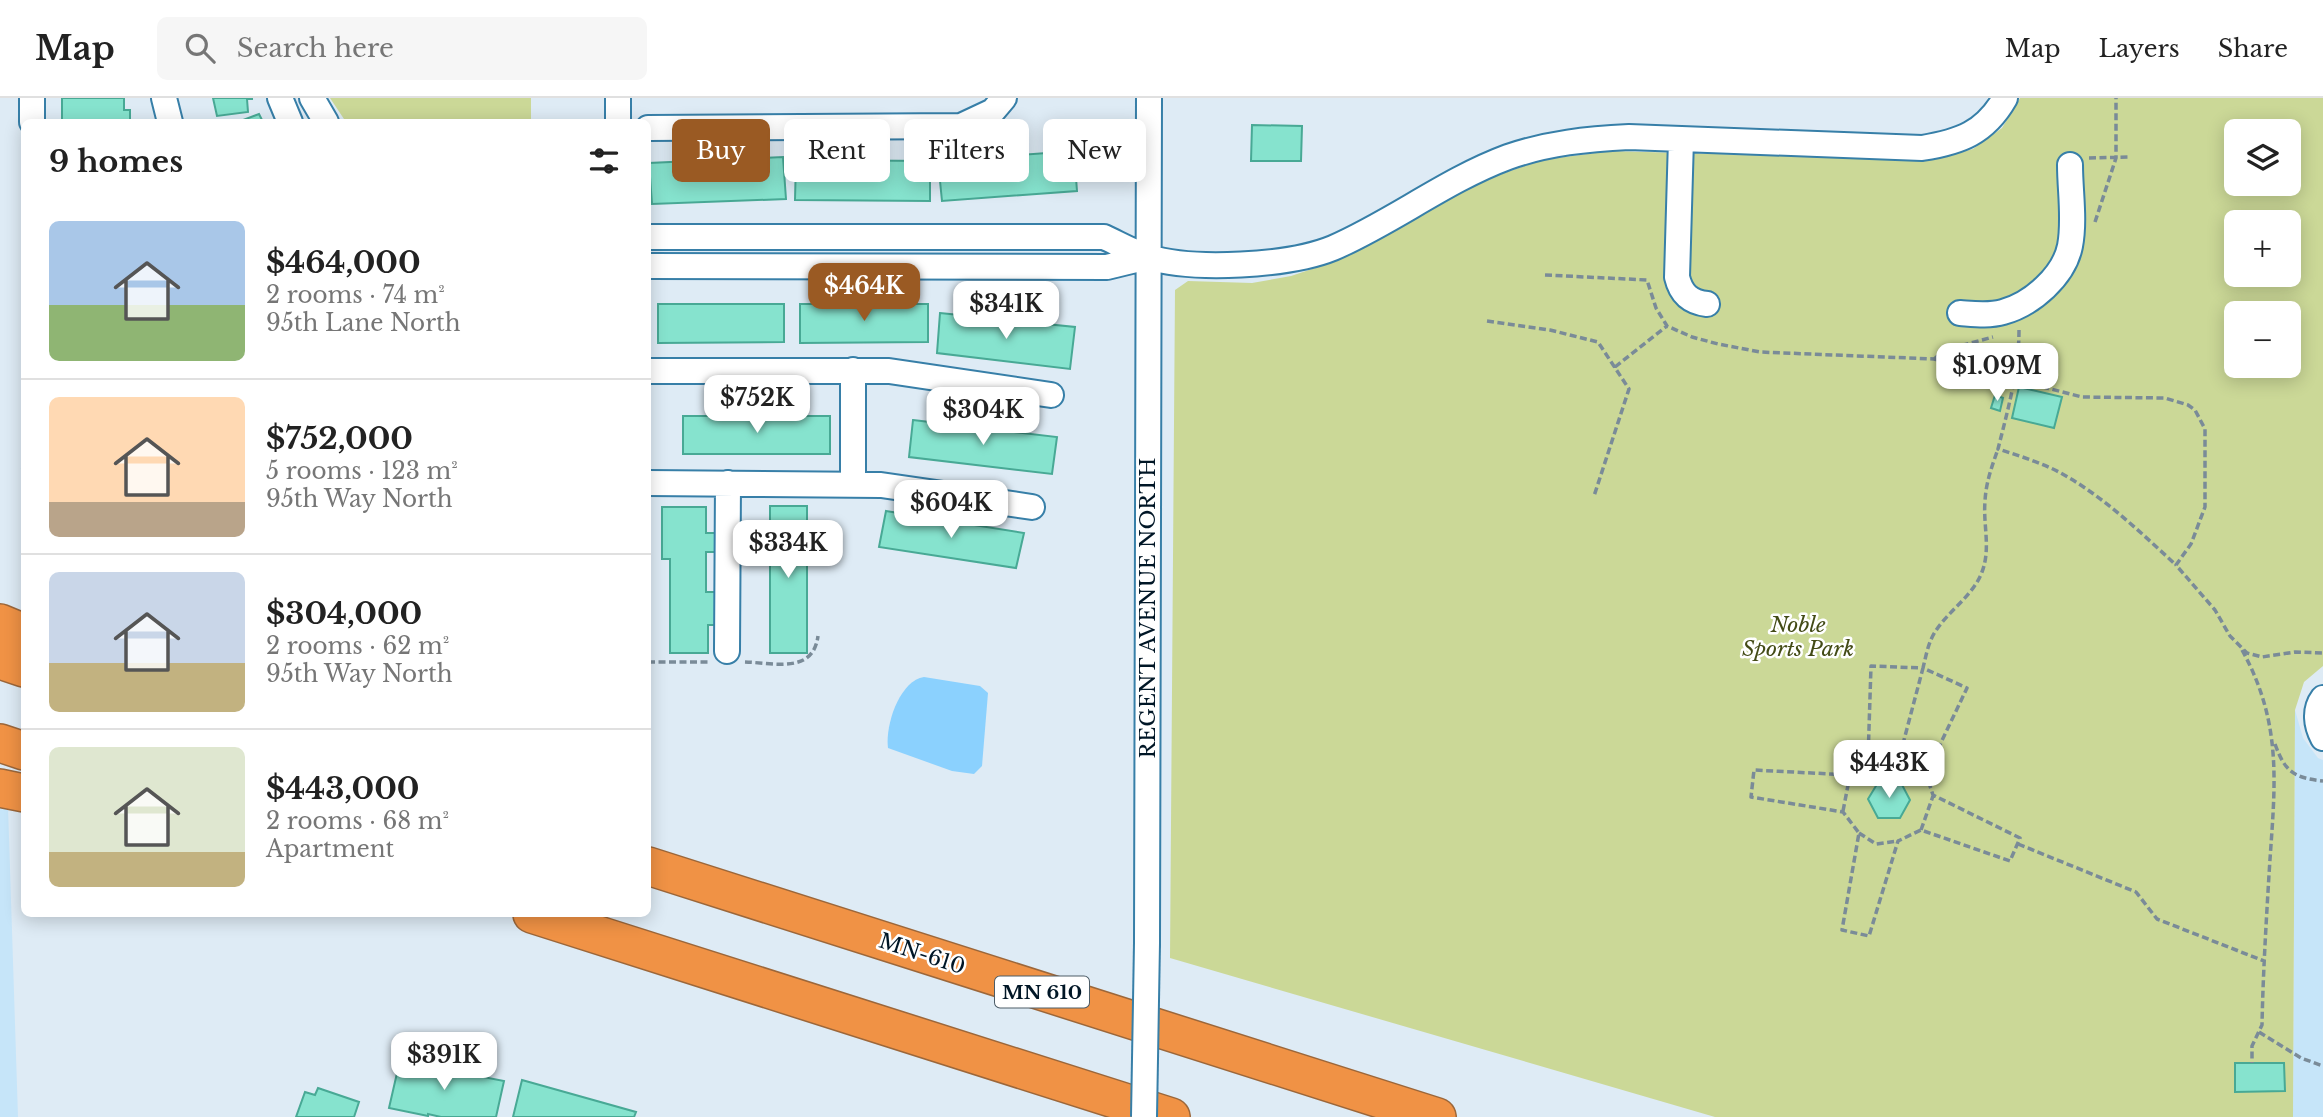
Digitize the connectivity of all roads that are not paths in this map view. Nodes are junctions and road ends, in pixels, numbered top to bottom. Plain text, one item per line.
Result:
1 (32, 98) edge
2 (164, 98) edge
3 (280, 98) edge
4 (312, 98) edge
5 (618, 98) edge
6 (1004, 98) edge
7 (1149, 98) edge
8 (2005, 98) edge
9 (32, 119) edge
10 (169, 119) edge
11 (289, 119) edge
12 (324, 119) edge
13 (618, 119) edge
14 (651, 128) edge
15 (1681, 139) junction
16 (2075, 161) road end
17 (651, 237) edge
18 (1148, 257) junction
19 (651, 266) edge
20 (1707, 304) dead end
21 (1960, 313) dead end
22 (853, 370) junction
23 (651, 371) edge
24 (1051, 395) dead end
25 (651, 483) edge
26 (728, 483) junction
27 (853, 483) junction
28 (1032, 507) dead end
29 (0, 624) edge
30 (21, 632) edge
31 (727, 651) dead end
32 (0, 660) edge
33 (21, 667) edge
34 (2323, 698) edge
35 (2323, 738) edge
36 (0, 743) edge
37 (21, 750) edge
38 (0, 788) edge
39 (21, 792) edge
40 (651, 867) edge
41 (534, 917) edge
42 (542, 917) edge
43 (572, 926) junction
44 (1144, 1117) edge
45 (1171, 1117) edge
46 (1437, 1117) edge

1 - 9 street
2 - 10 street
3 - 11 street
4 - 12 street
5 - 13 street
6 - 14 street
7 - 18 street, REGENT AVENUE NORTH
8 - 15 street
15 - 18 street
15 - 20 street
16 - 21 street
17 - 18 street
18 - 19 street
18 - 44 street, REGENT AVENUE NORTH, bridge
22 - 23 street
22 - 24 street
22 - 27 street
25 - 26 street
26 - 27 street
26 - 31 street
27 - 28 street
29 - 30 highway
32 - 33 highway
34 - 35 street
36 - 37 highway
38 - 39 highway
40 - 46 highway, MN-610 / MN 610
41 - 43 highway
42 - 43 highway
43 - 45 highway

